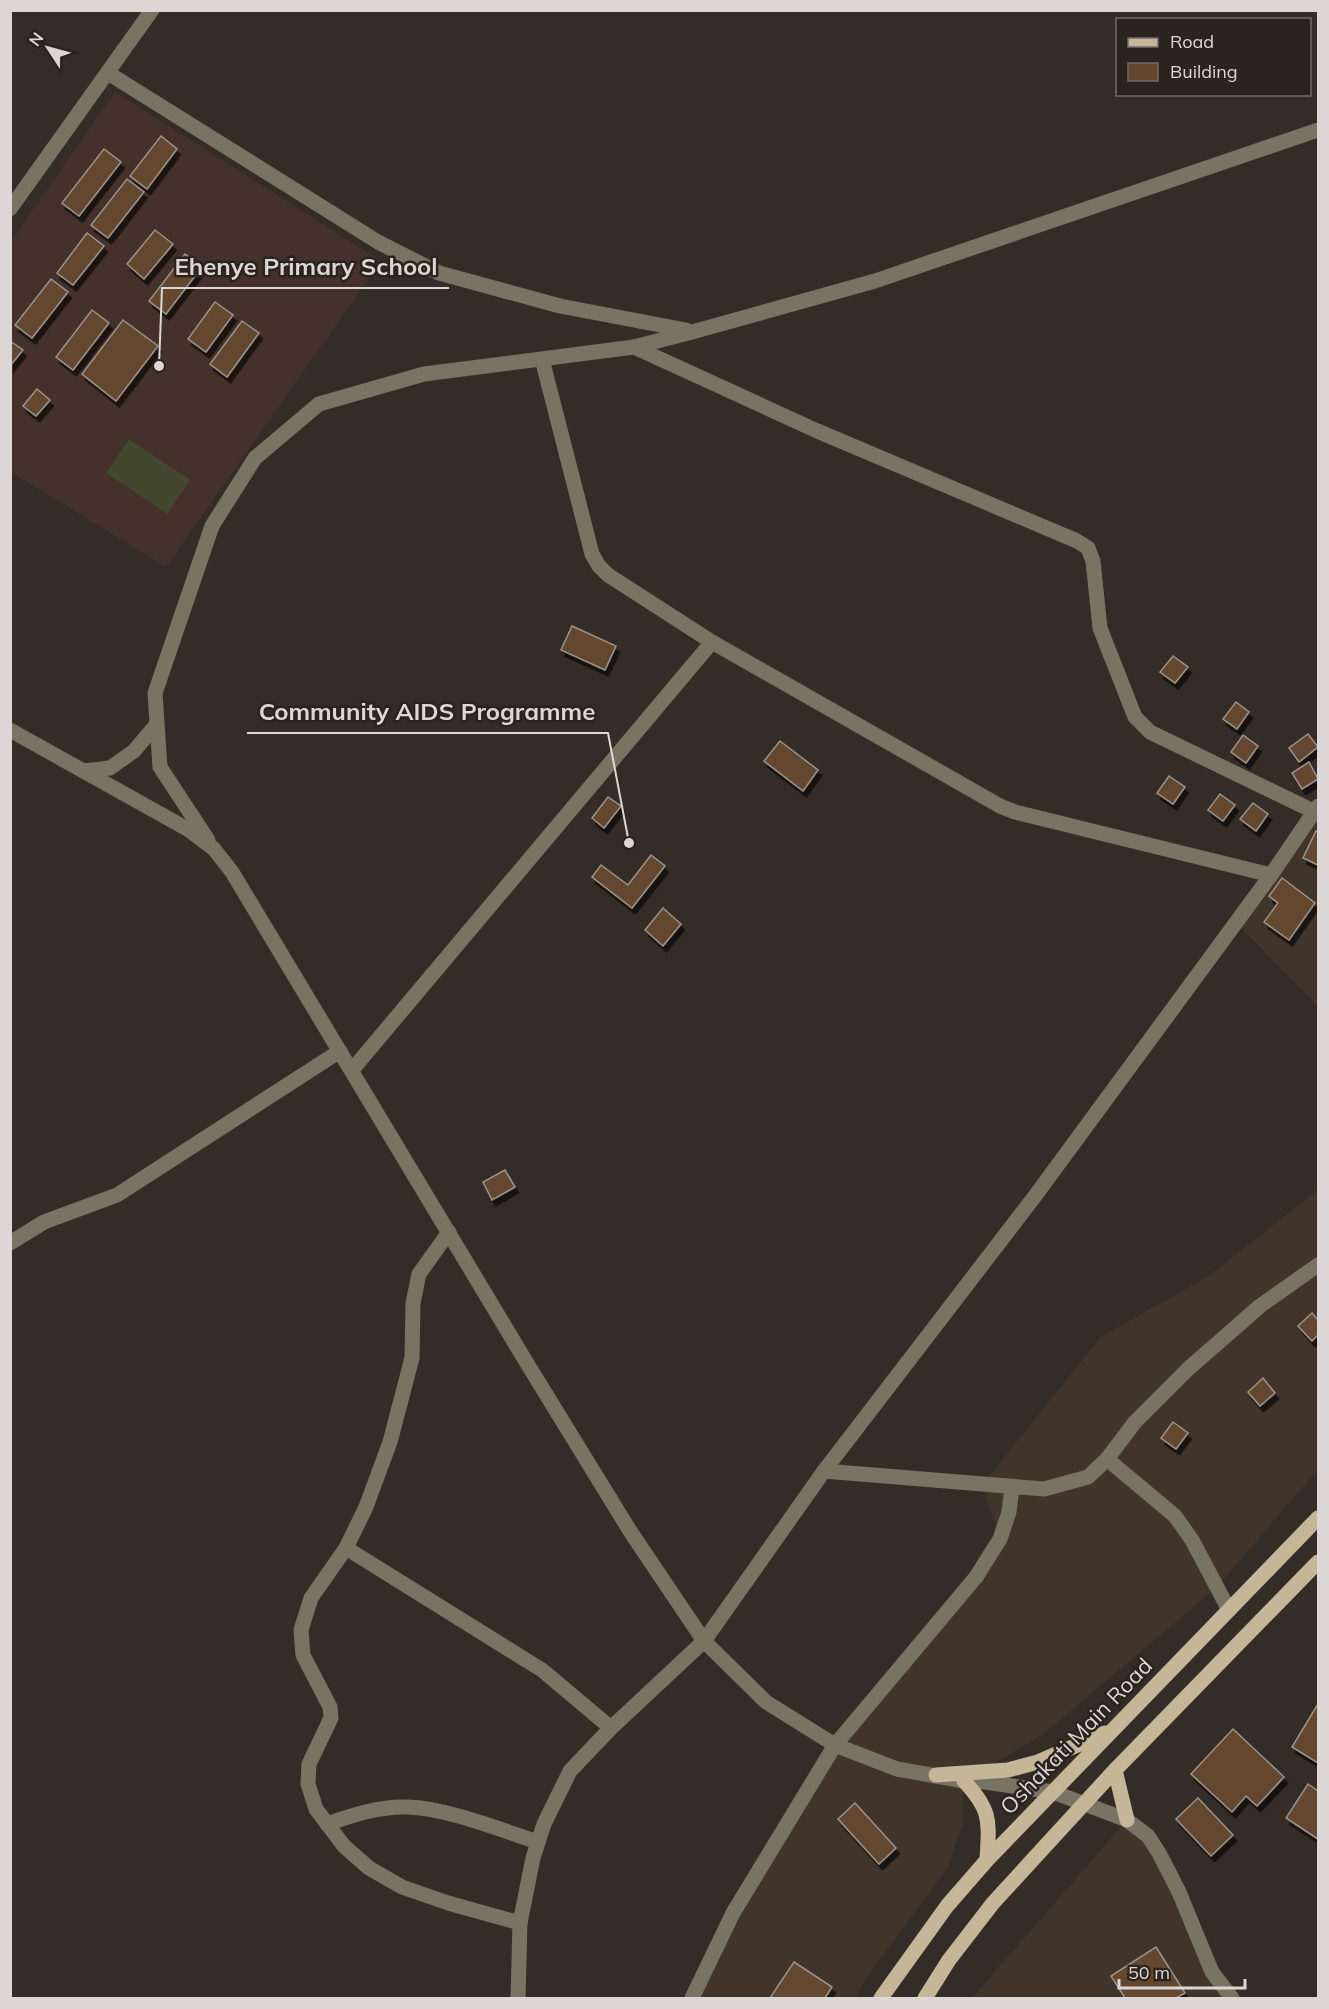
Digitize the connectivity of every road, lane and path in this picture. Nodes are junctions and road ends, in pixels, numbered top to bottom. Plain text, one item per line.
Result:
1 (152, 10) edge
2 (108, 74) junction
3 (1318, 130) edge
4 (10, 209) edge
5 (692, 332) junction
6 (634, 347) junction
7 (542, 359) junction
8 (712, 642) junction
9 (156, 725) junction
10 (10, 730) edge
11 (83, 771) junction
12 (1316, 808) edge
13 (214, 849) junction
14 (1271, 875) junction
15 (340, 1051) junction
16 (352, 1070) junction
17 (448, 1232) junction
18 (10, 1243) edge
19 (1318, 1265) edge
20 (1107, 1459) junction
21 (824, 1472) junction
22 (1012, 1487) junction
23 (1318, 1518) edge
24 (346, 1548) junction
25 (1318, 1562) edge
26 (1229, 1610) junction
27 (704, 1641) junction
28 (611, 1728) junction
29 (1111, 1731) junction
30 (835, 1745) junction
31 (1115, 1770) junction
32 (936, 1775) junction
33 (964, 1781) junction
34 (1053, 1792) junction
35 (1085, 1803) junction
36 (1127, 1820) junction
37 (327, 1824) junction
38 (538, 1842) junction
39 (987, 1860) junction
40 (520, 1923) junction
41 (518, 1998) edge
42 (692, 1998) edge
43 (881, 1998) edge
44 (925, 1998) edge
45 (1232, 1998) edge

1 - 2 street
2 - 4 street
2 - 5 street
3 - 5 street
5 - 6 street
6 - 7 street
6 - 12 street
7 - 8 street
7 - 9 street
8 - 14 street
8 - 16 street
9 - 11 street
9 - 13 street
10 - 11 street
11 - 13 street
12 - 14 street
13 - 15 street
14 - 21 street
15 - 16 street
15 - 18 street
16 - 17 street
17 - 24 street
17 - 27 street
19 - 20 street
20 - 22 street
20 - 26 street
21 - 22 street
21 - 27 street
22 - 30 street
23 - 26 main road, Oshakati Main Road
24 - 28 street
24 - 37 street
25 - 31 main road
26 - 29 main road, Oshakati Main Road
27 - 28 street
27 - 30 street
28 - 38 street
29 - 32 main road
29 - 34 main road, Oshakati Main Road
30 - 32 street
30 - 42 street
31 - 35 main road
31 - 36 main road
32 - 33 street
33 - 34 street
33 - 39 main road
34 - 35 street
34 - 39 main road, Oshakati Main Road
35 - 36 street
35 - 44 main road
36 - 45 street
37 - 38 street
37 - 40 street
38 - 40 street
39 - 43 main road, Oshakati Main Road
40 - 41 street

